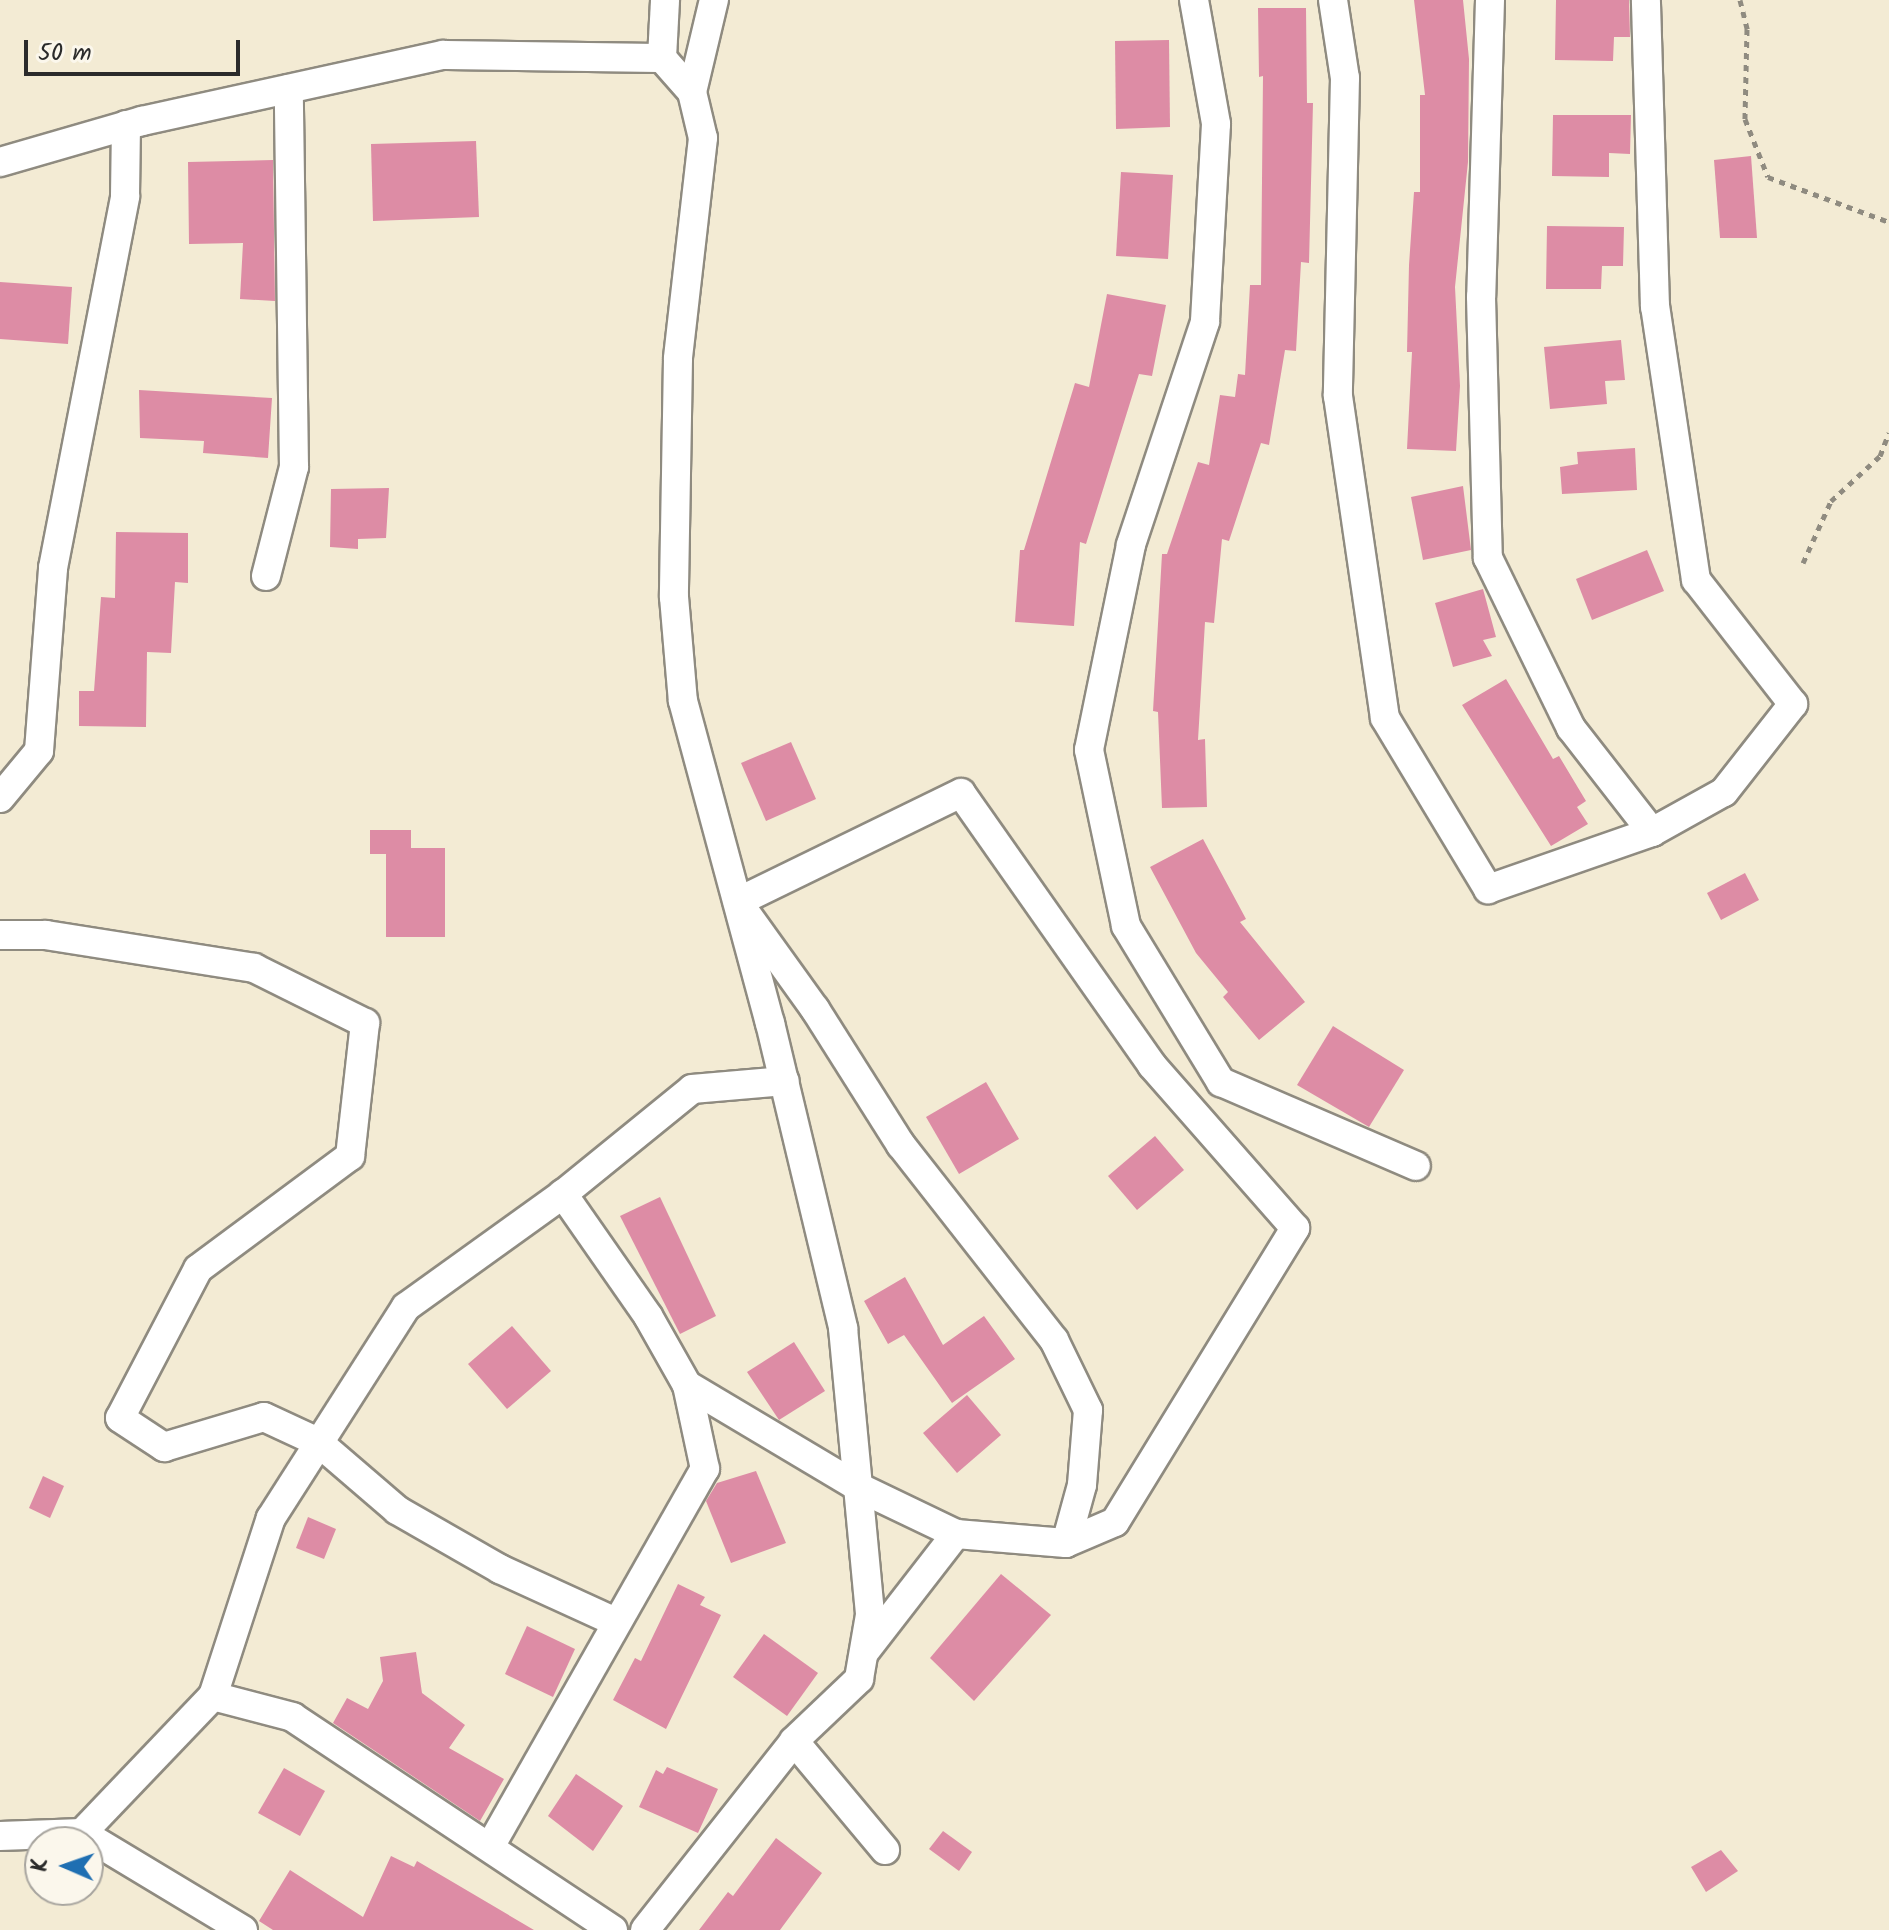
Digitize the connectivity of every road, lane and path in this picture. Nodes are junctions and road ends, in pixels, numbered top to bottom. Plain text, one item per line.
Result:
1 (665, 0) edge
2 (714, 0) edge
3 (1194, 0) edge
4 (1333, 0) edge
5 (1490, 0) edge
6 (1646, 0) edge
7 (1740, 0) edge
8 (662, 58) junction
9 (289, 89) junction
10 (692, 92) junction
11 (126, 125) junction
12 (0, 162) edge
13 (1889, 222) edge
14 (1889, 433) edge
15 (1803, 563) dead end
16 (266, 576) dead end
17 (0, 798) edge
18 (1652, 832) junction
19 (738, 902) junction
20 (0, 935) edge
21 (785, 1081) junction
22 (1416, 1166) dead end
23 (563, 1194) junction
24 (687, 1385) junction
25 (318, 1442) junction
26 (858, 1487) junction
27 (956, 1534) junction
28 (1066, 1543) junction
29 (616, 1622) junction
30 (863, 1653) junction
31 (213, 1696) junction
32 (794, 1741) junction
33 (89, 1826) edge
34 (24, 1835) edge
35 (0, 1836) edge
36 (491, 1845) junction
37 (104, 1846) edge
38 (885, 1850) dead end
39 (243, 1930) edge
40 (613, 1930) edge
41 (645, 1930) edge

1 - 8 street
2 - 10 street
3 - 22 street
4 - 18 street
5 - 18 street
6 - 18 street
7 - 13 path
8 - 9 street
8 - 10 street
9 - 11 street
9 - 16 street
10 - 19 street
11 - 12 street
11 - 17 street
14 - 15 path
19 - 21 street
19 - 28 street
19 - 28 street
20 - 25 street
21 - 23 street
21 - 26 street
23 - 24 street
23 - 25 street
24 - 26 street
24 - 29 street
25 - 29 street
25 - 31 street
26 - 27 street
26 - 30 street
27 - 28 street
27 - 30 street
29 - 36 street
30 - 32 street
31 - 33 street
31 - 36 street
32 - 38 street
32 - 41 street
34 - 35 street
36 - 40 street
37 - 39 street

